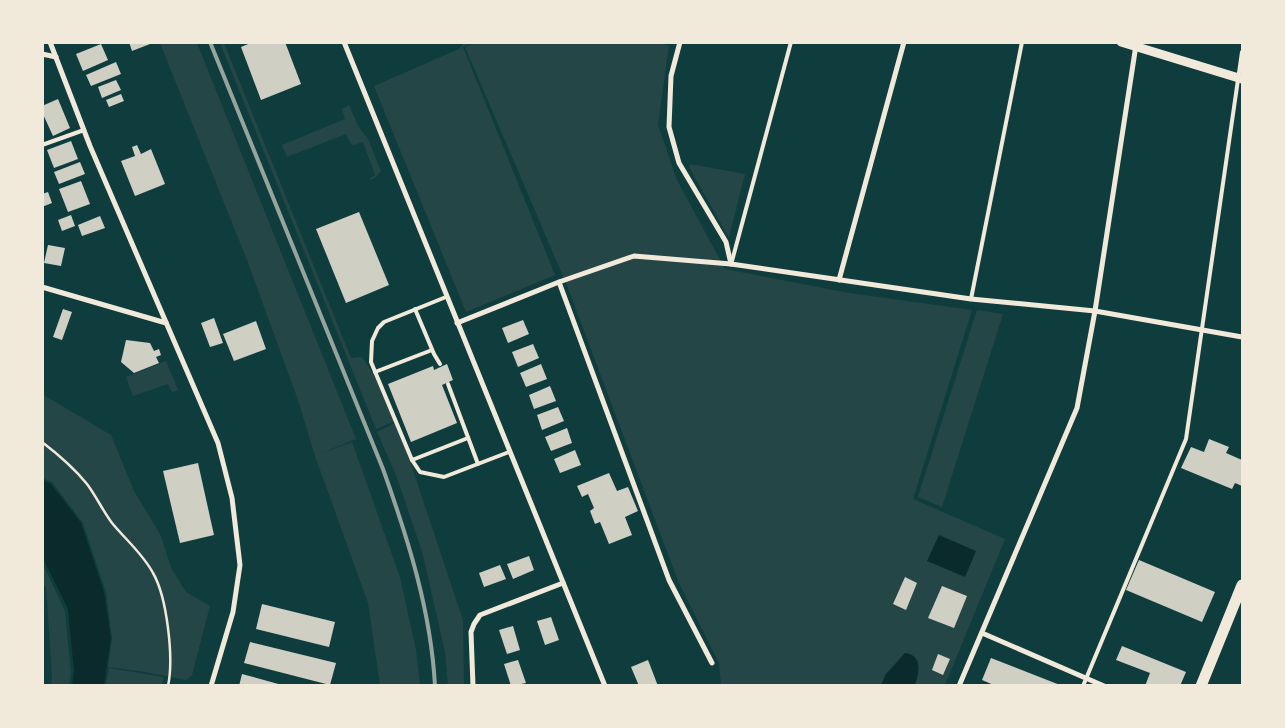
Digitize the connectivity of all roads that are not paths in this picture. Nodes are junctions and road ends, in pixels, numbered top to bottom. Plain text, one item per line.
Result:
1 (50, 42) edge
2 (344, 42) edge
3 (680, 42) edge
4 (791, 42) edge
5 (904, 42) edge
6 (1022, 42) edge
7 (1121, 42) edge
8 (1136, 44) edge
9 (1242, 52) edge
10 (42, 54) edge
11 (56, 58) junction
12 (1240, 79) edge
13 (84, 130) junction
14 (42, 146) edge
15 (731, 264) junction
16 (839, 280) junction
17 (560, 282) junction
18 (42, 287) edge
19 (446, 297) junction
20 (971, 299) junction
21 (415, 309) junction
22 (1095, 311) junction
23 (166, 322) junction
24 (457, 323) junction
25 (1202, 331) junction
26 (1242, 336) edge
27 (432, 350) junction
28 (440, 364) dead end
29 (375, 372) junction
30 (448, 384) dead end
31 (468, 438) junction
32 (509, 452) junction
33 (412, 460) junction
34 (478, 464) junction
35 (563, 583) junction
36 (1242, 585) edge
37 (982, 633) junction
38 (712, 663) dead end
39 (1086, 679) junction
40 (211, 686) edge
41 (473, 686) edge
42 (605, 686) edge
43 (959, 686) edge
44 (1083, 686) edge
45 (1104, 686) edge
46 (1201, 686) edge

1 - 11 street
2 - 19 street
3 - 15 street
4 - 15 lane
5 - 16 street
6 - 20 lane
7 - 8 street
8 - 12 street
8 - 22 street
9 - 12 lane
10 - 11 street
11 - 13 street
12 - 25 lane
13 - 14 lane
13 - 23 street
15 - 16 street
15 - 17 street
16 - 20 street
17 - 24 street
17 - 38 street
18 - 23 street
19 - 21 lane
19 - 24 street
20 - 22 street
21 - 27 lane
21 - 29 lane
22 - 25 street
22 - 37 street
23 - 40 street
24 - 32 street
25 - 26 street
25 - 39 lane
27 - 28 lane
27 - 29 lane
29 - 33 lane
30 - 31 lane
31 - 33 lane
31 - 34 lane
32 - 34 lane
32 - 35 street
33 - 34 lane
35 - 41 street
35 - 42 street
36 - 46 main road
37 - 39 street
37 - 43 street
39 - 44 lane
39 - 45 street

